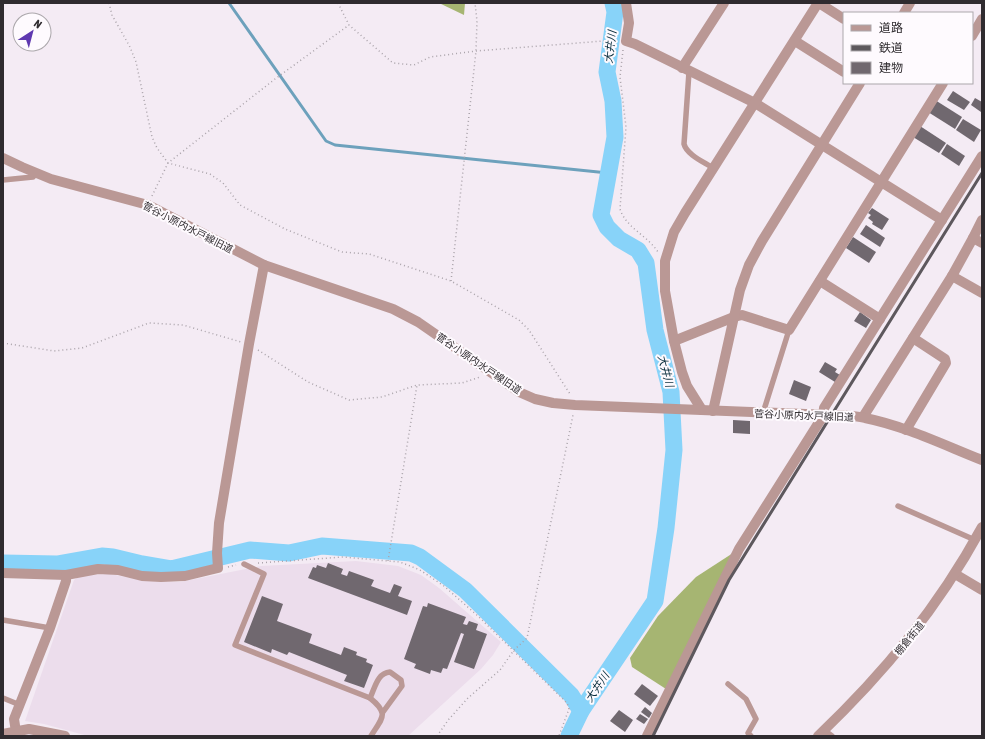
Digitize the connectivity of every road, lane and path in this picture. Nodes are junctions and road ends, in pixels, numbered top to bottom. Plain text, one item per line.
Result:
1 (109, 3) edge
2 (338, 3) edge
3 (475, 3) edge
4 (626, 3) edge
5 (724, 3) edge
6 (818, 3) edge
7 (910, 3) edge
8 (905, 12) edge
9 (843, 18) edge
10 (982, 19) edge
11 (349, 25) junction
12 (973, 34) edge
13 (622, 41) junction
14 (795, 41) junction
15 (476, 51) junction
16 (686, 70) junction
17 (843, 71) edge
18 (859, 84) edge
19 (942, 84) edge
20 (755, 103) junction
21 (821, 144) junction
22 (982, 156) edge
23 (3, 158) edge
24 (168, 163) junction
25 (713, 168) junction
26 (36, 173) junction
27 (3, 180) edge
28 (882, 182) junction
29 (148, 205) junction
30 (942, 220) junction
31 (982, 220) edge
32 (978, 240) edge
33 (665, 261) junction
34 (264, 265) junction
35 (952, 276) junction
36 (451, 281) junction
37 (820, 281) junction
38 (982, 294) edge
39 (734, 317) junction
40 (880, 318) junction
41 (789, 330) junction
42 (913, 338) junction
43 (674, 341) junction
44 (3, 343) edge
45 (249, 344) junction
46 (485, 368) junction
47 (417, 385) junction
48 (575, 405) junction
49 (702, 410) junction
50 (713, 411) junction
51 (763, 413) junction
52 (822, 416) junction
53 (863, 417) junction
54 (906, 430) junction
55 (982, 460) edge
56 (898, 506) dead end
57 (982, 527) edge
58 (975, 540) junction
59 (388, 561) junction
60 (244, 564) junction
61 (218, 566) junction
62 (3, 573) edge
63 (955, 574) junction
64 (66, 575) junction
65 (982, 590) edge
66 (3, 620) edge
67 (50, 628) junction
68 (514, 650) junction
69 (728, 684) dead end
70 (3, 698) edge
71 (370, 698) junction
72 (20, 706) junction
73 (383, 712) junction
74 (16, 732) junction
75 (3, 734) edge
76 (825, 734) edge
77 (65, 736) edge
78 (370, 736) edge
79 (437, 736) edge
80 (559, 736) edge
81 (647, 736) edge
82 (751, 736) edge

1 - 24 path
2 - 11 path
3 - 15 path
4 - 13 street
5 - 16 street
6 - 9 street
6 - 14 street
7 - 8 street
10 - 12 street
11 - 15 path
11 - 24 path
13 - 15 path
13 - 16 street
13 - 33 path
14 - 17 street
14 - 20 street
15 - 36 path
16 - 20 street
16 - 25 lane
18 - 21 street
19 - 28 street
20 - 21 street
20 - 25 street
21 - 28 street
21 - 39 street
22 - 30 street
23 - 26 street, 菅谷小原内水戸線旧道
24 - 29 path
24 - 36 path
25 - 33 street
26 - 27 lane
26 - 29 street, 菅谷小原内水戸線旧道
28 - 30 street
28 - 37 street
29 - 34 street, 菅谷小原内水戸線旧道
30 - 40 street
31 - 32 street
32 - 35 street
33 - 43 street
34 - 45 street
34 - 46 street, 菅谷小原内水戸線旧道
35 - 38 street
35 - 42 street
36 - 48 path
37 - 40 street
37 - 41 street
39 - 41 street
39 - 43 street
39 - 50 street
40 - 52 street
41 - 51 lane
42 - 53 street
42 - 54 street
43 - 49 street
44 - 45 path
45 - 47 path
45 - 61 street
46 - 47 path
46 - 48 street, 菅谷小原内水戸線旧道
47 - 59 path
48 - 49 street, 菅谷小原内水戸線旧道
48 - 68 path
49 - 50 street, 菅谷小原内水戸線旧道
50 - 51 street, 菅谷小原内水戸線旧道
51 - 52 street, 菅谷小原内水戸線旧道
52 - 53 street, 菅谷小原内水戸線旧道
52 - 81 street
53 - 54 street, 菅谷小原内水戸線旧道
54 - 55 street, 菅谷小原内水戸線旧道
56 - 58 lane
57 - 58 street, 棚倉街道
58 - 63 street, 棚倉街道
59 - 60 path
59 - 68 path
60 - 61 path
60 - 71 lane
61 - 64 street
62 - 64 street
63 - 65 street
63 - 76 street, 棚倉街道
64 - 67 street
66 - 67 lane
67 - 72 street
68 - 79 path
68 - 80 path
69 - 82 lane
70 - 72 lane
71 - 73 lane
71 - 73 lane
72 - 74 street
73 - 78 lane
74 - 75 street
74 - 77 street

